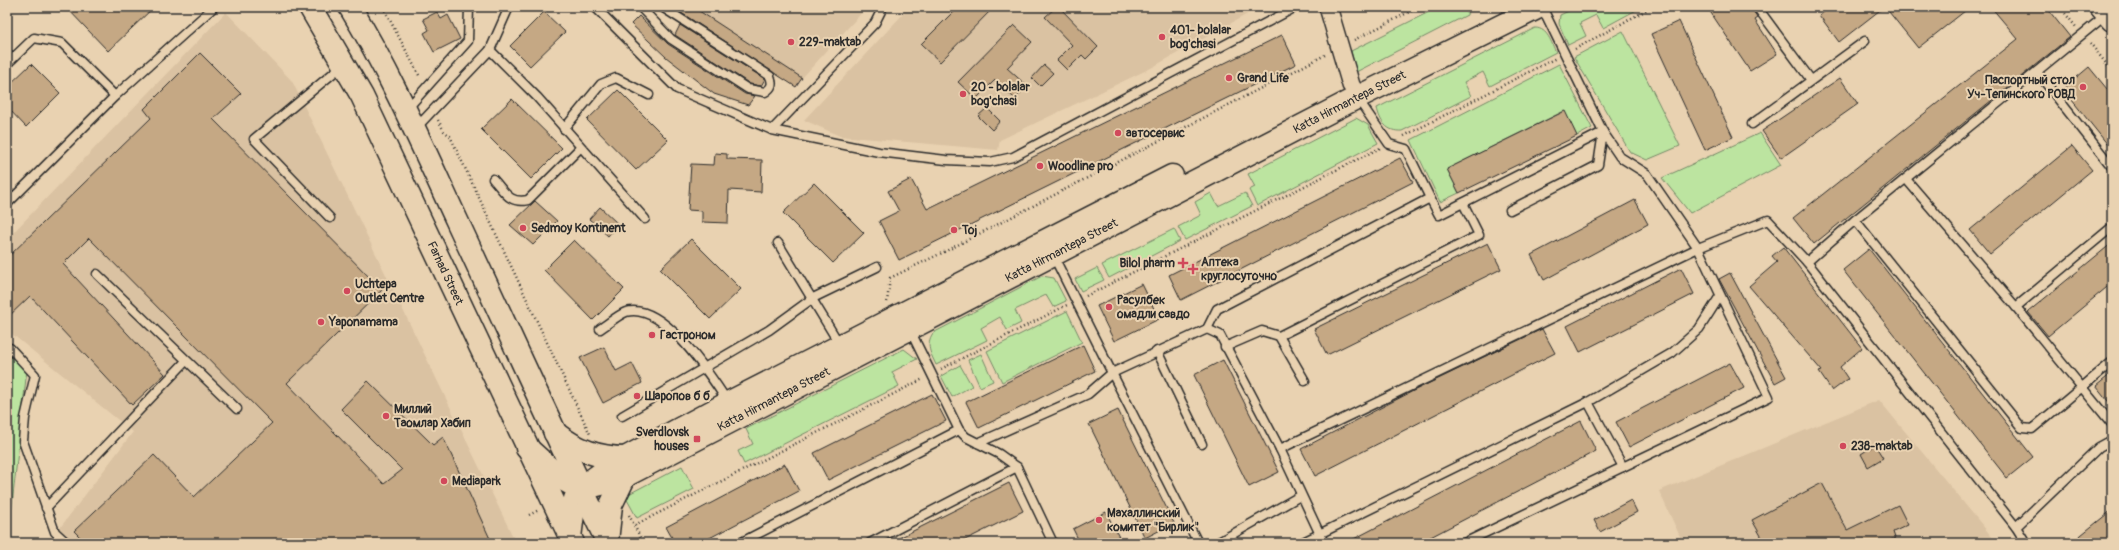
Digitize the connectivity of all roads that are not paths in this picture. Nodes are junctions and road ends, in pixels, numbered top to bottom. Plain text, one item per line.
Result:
1 (214, 7) edge
2 (310, 7) edge
3 (350, 7) edge
4 (469, 7) edge
5 (509, 7) edge
6 (595, 7) edge
7 (640, 7) edge
8 (662, 7) edge
9 (883, 7) edge
10 (1296, 7) edge
11 (1328, 7) edge
12 (1509, 7) edge
13 (1539, 7) edge
14 (1542, 7) edge
15 (1757, 7) edge
16 (2107, 14) edge
17 (1865, 41) dead end
18 (490, 50) junction
19 (345, 63) junction
20 (7, 64) edge
21 (2037, 72) junction
22 (1810, 80) junction
23 (1354, 91) junction
24 (649, 95) dead end
25 (115, 96) junction
26 (410, 120) junction
27 (1752, 124) dead end
28 (564, 129) junction
29 (772, 130) junction
30 (1603, 132) junction
31 (580, 148) junction
32 (2112, 167) edge
33 (1906, 179) junction
34 (493, 180) dead end
35 (1430, 198) junction
36 (1463, 203) junction
37 (7, 204) edge
38 (1510, 210) dead end
39 (330, 218) dead end
40 (645, 219) dead end
41 (1855, 220) junction
42 (2112, 227) edge
43 (778, 243) dead end
44 (1049, 248) junction
45 (1698, 248) junction
46 (1808, 262) junction
47 (877, 267) dead end
48 (97, 274) dead end
49 (1720, 296) junction
50 (813, 298) junction
51 (2016, 307) junction
52 (600, 329) dead end
53 (1207, 329) junction
54 (910, 330) junction
55 (1279, 336) junction
56 (841, 346) junction
57 (1225, 347) junction
58 (10, 348) dead end
59 (1157, 351) junction
60 (186, 361) junction
61 (2112, 362) edge
62 (706, 368) junction
63 (1112, 373) junction
64 (1305, 381) dead end
65 (2081, 387) junction
66 (1588, 402) junction
67 (728, 403) junction
68 (237, 409) dead end
69 (622, 416) dead end
70 (2112, 424) edge
71 (959, 430) junction
72 (555, 433) junction
73 (2112, 440) edge
74 (978, 444) junction
75 (1202, 444) dead end
76 (527, 448) junction
77 (1280, 449) junction
78 (625, 467) junction
79 (1623, 467) junction
80 (1017, 468) junction
81 (581, 488) junction
82 (1300, 496) junction
83 (46, 508) junction
84 (2016, 527) junction
85 (1319, 534) junction
86 (572, 540) edge
87 (608, 542) edge
88 (67, 543) edge
89 (740, 543) edge
90 (870, 543) edge
91 (1053, 543) edge
92 (1198, 543) edge
93 (1217, 543) edge
94 (1301, 543) edge
95 (1324, 543) edge
96 (1464, 543) edge
97 (2026, 543) edge

1 - 25 lane
2 - 19 main road, Farhad Street
3 - 26 main road
4 - 26 lane
5 - 18 lane
6 - 29 lane
7 - 8 lane
9 - 29 lane
10 - 29 lane
11 - 23 street
12 - 23 main road, Katta Hirmаntepa Street
13 - 23 main road, Katta Hirmаntepa Street
14 - 30 lane
15 - 22 lane
16 - 21 lane
17 - 22 lane
18 - 26 lane
18 - 28 lane
19 - 39 lane
19 - 76 main road, Farhad Street
20 - 25 lane
21 - 32 lane
21 - 33 lane
22 - 27 lane
23 - 35 lane
23 - 44 main road, Katta Hirmаntepa Street
24 - 28 lane
25 - 37 lane
26 - 72 main road
28 - 31 lane
30 - 36 lane
30 - 38 lane
30 - 45 lane
31 - 34 lane
31 - 40 lane
33 - 41 lane
33 - 51 lane
35 - 36 lane
35 - 53 lane
36 - 55 lane
41 - 46 lane
41 - 65 lane
42 - 51 lane
43 - 50 lane
44 - 54 main road, Katta Hirmаntepa Street
44 - 56 main road, Katta Hirmаntepa Street
44 - 63 lane
45 - 46 lane
45 - 49 lane
45 - 77 lane
46 - 84 lane
47 - 50 lane
48 - 60 lane
49 - 66 lane
49 - 79 lane
50 - 56 lane
50 - 62 lane
51 - 65 lane
52 - 62 lane
53 - 57 lane
53 - 59 lane
54 - 71 lane
54 - 78 main road, Katta Hirmаntepa Street
55 - 57 lane
55 - 64 lane
56 - 67 main road, Katta Hirmаntepa Street
57 - 77 lane
58 - 83 lane
59 - 63 lane
59 - 75 lane
60 - 68 lane
60 - 83 lane
61 - 65 lane
62 - 67 lane
62 - 69 lane
63 - 74 lane
63 - 92 lane
65 - 70 lane
66 - 79 lane
66 - 85 lane
67 - 78 main road, Katta Hirmаntepa Street
71 - 74 lane
71 - 89 lane
72 - 78 main road
72 - 81 main road
73 - 84 lane
74 - 80 lane
76 - 81 main road
76 - 86 main road, Farhad Street
77 - 82 lane
78 - 81 main road, Katta Hirmаntepa Street
78 - 87 main road
79 - 96 lane
80 - 90 lane
80 - 91 lane
81 - 86 main road, Katta Hirmаntepa Street
81 - 87 main road
82 - 85 lane
82 - 93 lane
83 - 88 lane
84 - 97 lane
85 - 94 lane
85 - 95 lane

